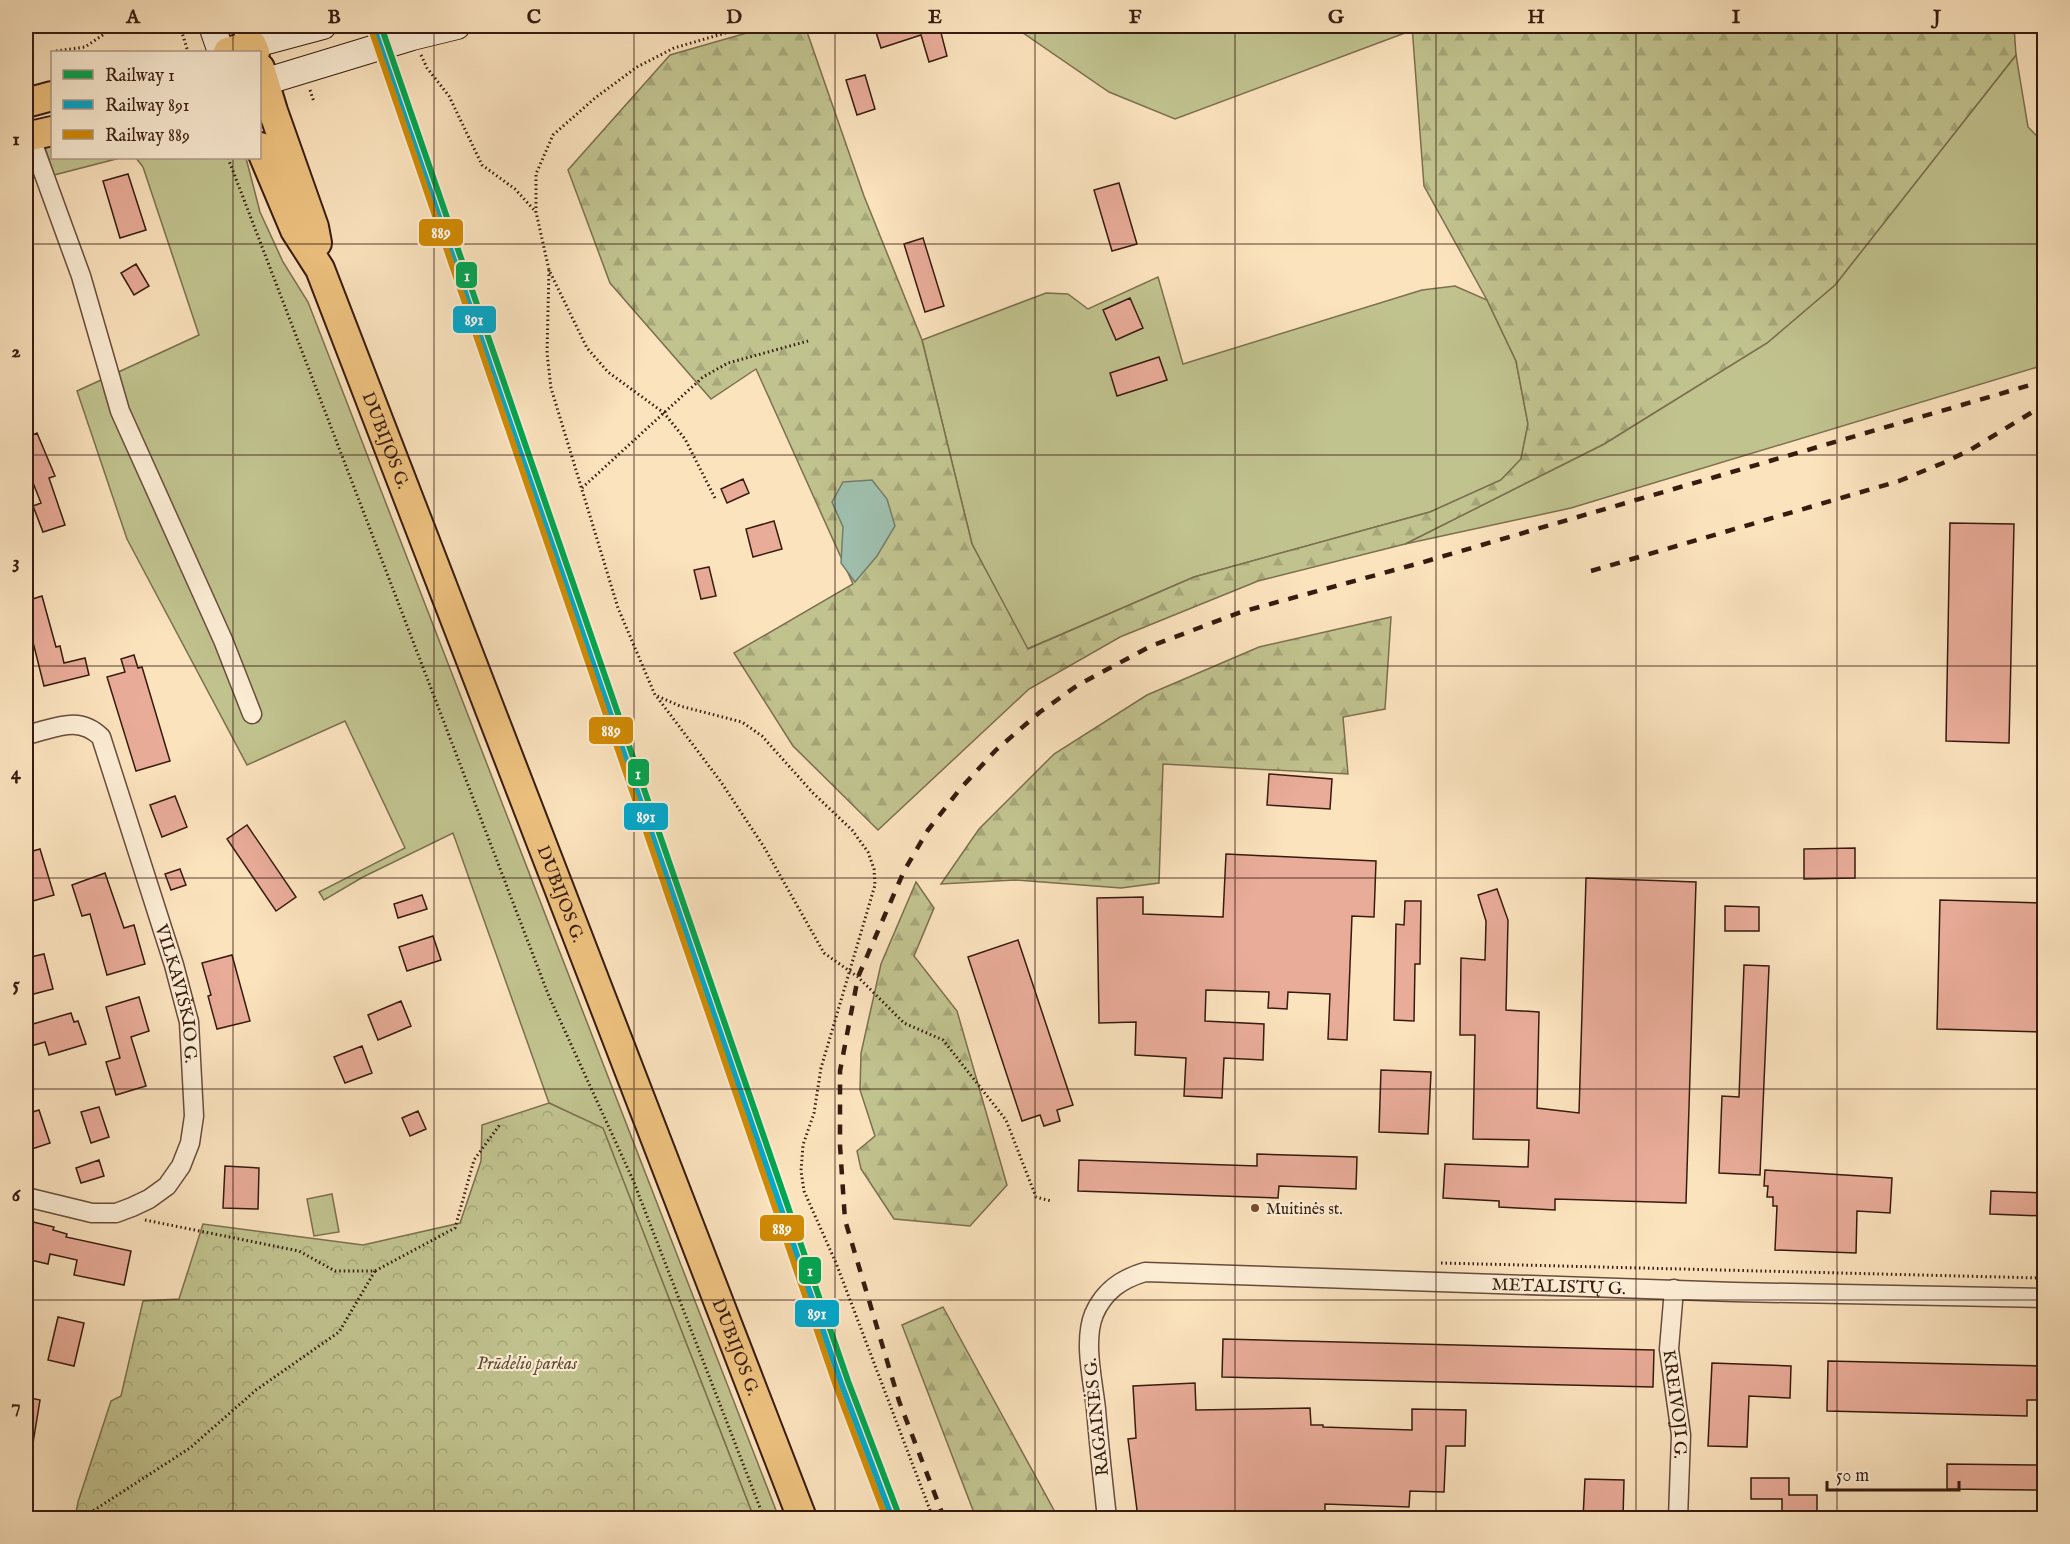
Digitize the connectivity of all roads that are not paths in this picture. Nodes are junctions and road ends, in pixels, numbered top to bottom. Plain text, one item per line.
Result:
1 (212, 26) edge
2 (323, 26) edge
3 (457, 26) edge
4 (221, 51) edge
5 (261, 54) edge
6 (261, 57) edge
7 (261, 83) edge
8 (51, 96) edge
9 (26, 103) edge
10 (36, 134) edge
11 (261, 149) edge
12 (320, 269) junction
13 (252, 714) dead end
14 (26, 735) edge
15 (26, 1197) edge
16 (1674, 1289) junction
17 (2044, 1298) edge
18 (1093, 1316) joint
19 (802, 1518) edge
20 (1107, 1518) edge
21 (1678, 1518) edge

1 - 4 main road
2 - 5 main road
3 - 6 main road
7 - 12 main road, DUBIJOS G.
8 - 9 main road
10 - 13 street
11 - 12 main road, DUBIJOS G.
12 - 19 main road, DUBIJOS G.
14 - 15 street, VILKAVIŠKIO G.
16 - 17 street, METALISTŲ G.
16 - 18 street, METALISTŲ G.
16 - 21 street, KREIVOJI G.
18 - 20 street, RAGAINĖS G.

